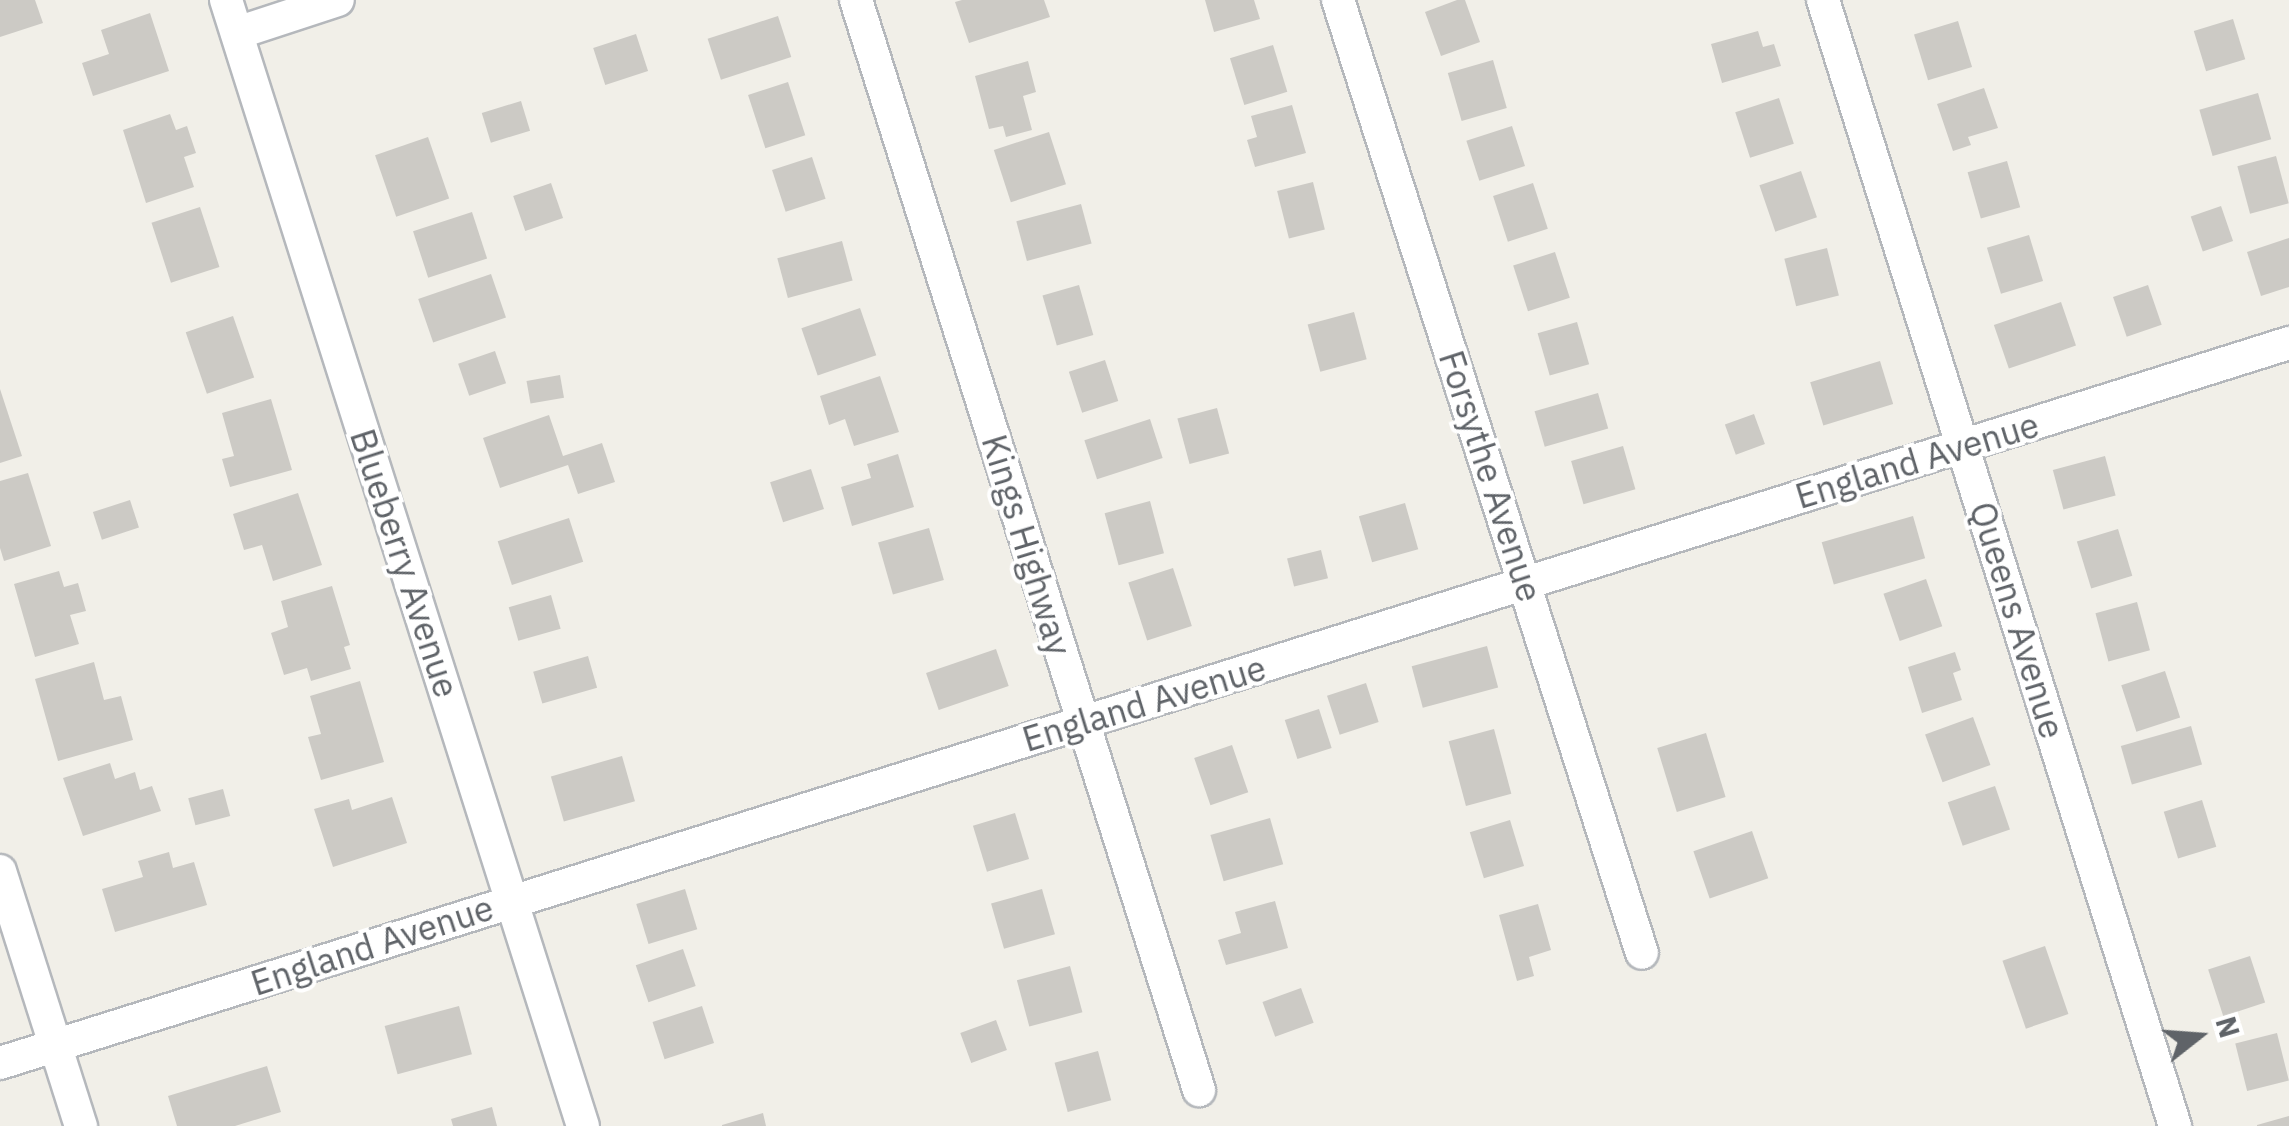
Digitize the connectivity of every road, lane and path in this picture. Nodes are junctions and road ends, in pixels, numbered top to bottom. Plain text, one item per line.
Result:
1 (226, 0) edge
2 (338, 0) edge
3 (856, 0) edge
4 (1338, 0) edge
5 (1823, 0) edge
6 (236, 32) junction
7 (2289, 344) edge
8 (1964, 445) junction
9 (1525, 583) junction
10 (1082, 722) junction
11 (0, 871) edge
12 (512, 901) junction
13 (1642, 953) dead end
14 (55, 1046) junction
15 (0, 1063) edge
16 (1199, 1090) dead end
17 (81, 1126) edge
18 (584, 1126) edge
19 (2175, 1126) edge

1 - 6 street, Blueberry Avenue
2 - 6 street
3 - 10 street, Kings Highway
4 - 9 street, Forsythe Avenue
5 - 8 street, Queens Avenue
6 - 12 street, Blueberry Avenue
7 - 8 street, England Avenue
8 - 9 street, England Avenue
8 - 19 street, Queens Avenue
9 - 10 street, England Avenue
9 - 13 street, Forsythe Avenue
10 - 12 street, England Avenue
10 - 16 street, Kings Highway
11 - 14 street
12 - 14 street, England Avenue
12 - 18 street, Blueberry Avenue
14 - 15 street, England Avenue
14 - 17 street

